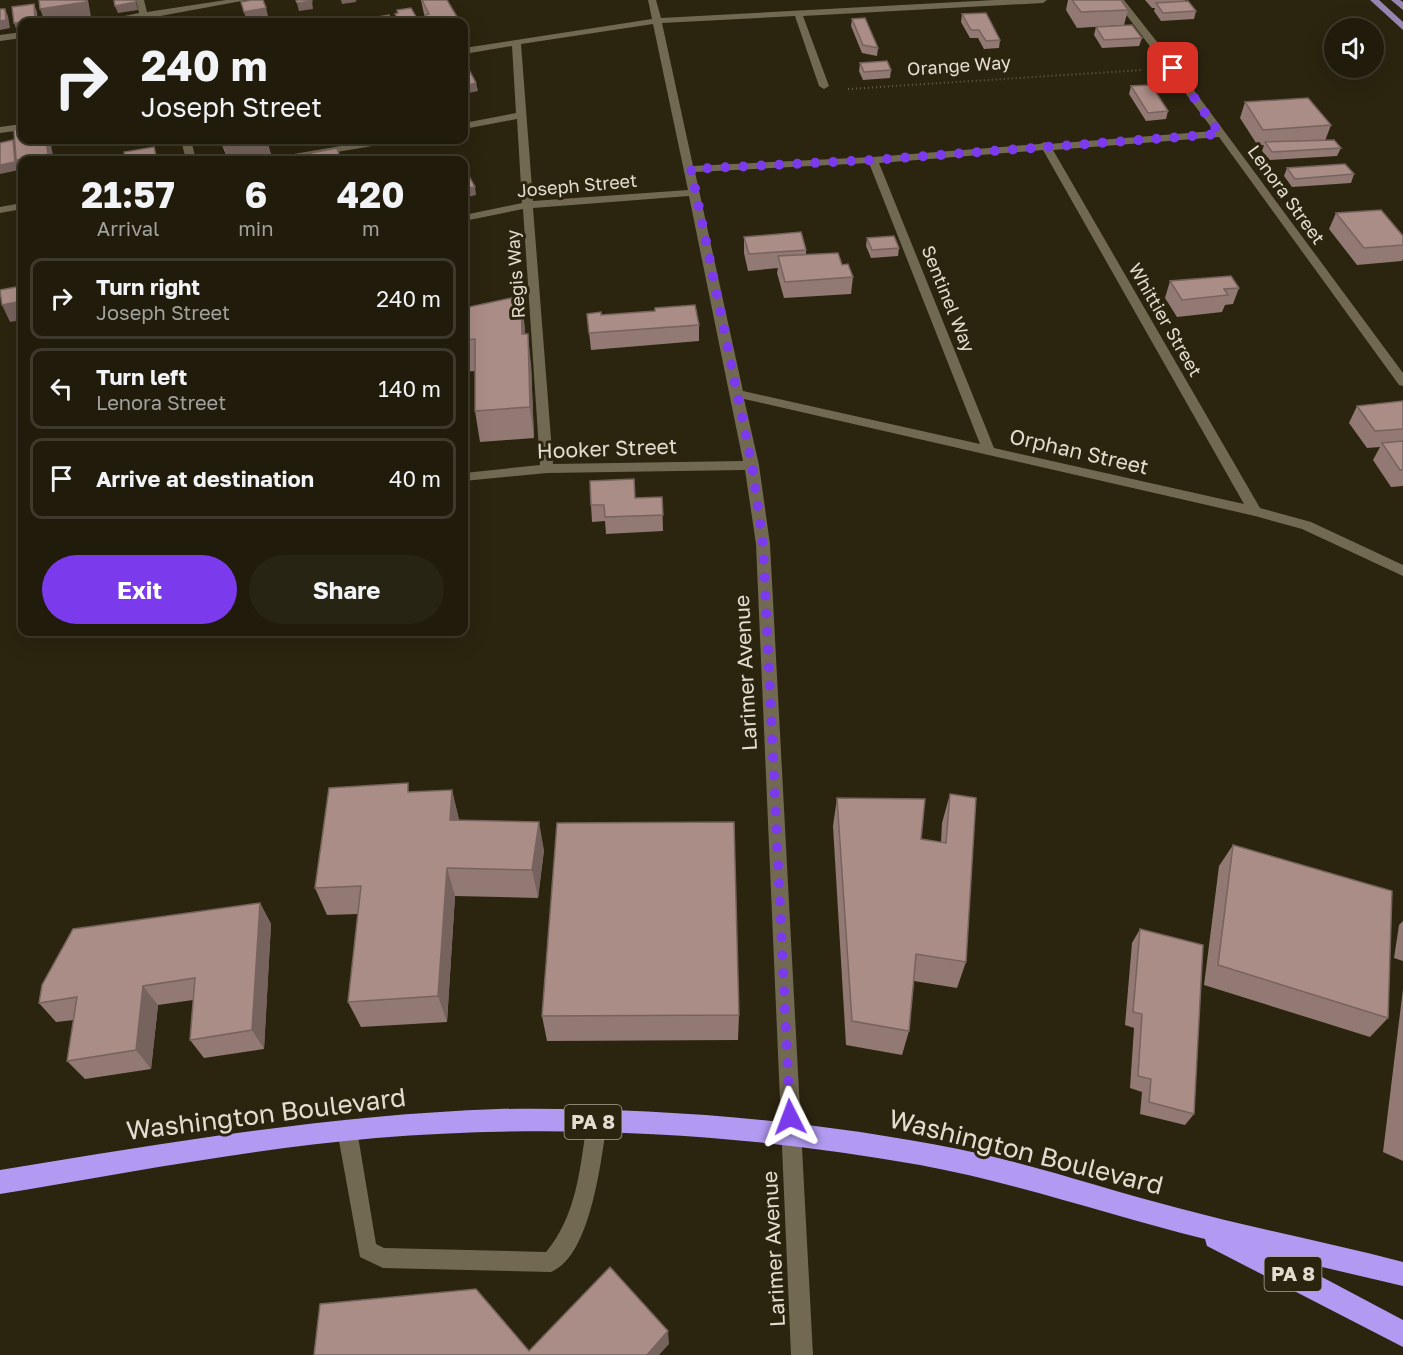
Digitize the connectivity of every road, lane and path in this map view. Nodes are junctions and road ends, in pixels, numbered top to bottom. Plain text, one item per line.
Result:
1 (140, 0) edge
2 (243, 0) edge
3 (652, 0) edge
4 (1043, 0) edge
5 (1119, 0) edge
6 (1374, 0) edge
7 (1395, 0) edge
8 (224, 2) edge
9 (1403, 7) edge
10 (798, 13) junction
11 (144, 16) junction
12 (129, 18) edge
13 (657, 22) junction
14 (1403, 27) edge
15 (18, 35) edge
16 (0, 38) edge
17 (516, 42) junction
18 (468, 50) edge
19 (1173, 68) junction
20 (824, 86) joint
21 (521, 115) junction
22 (468, 125) edge
23 (18, 128) edge
24 (0, 130) edge
25 (1220, 134) junction
26 (367, 144) edge
27 (1045, 146) junction
28 (299, 156) edge
29 (873, 160) junction
30 (691, 169) junction
31 (694, 193) junction
32 (528, 205) junction
33 (18, 207) edge
34 (0, 210) edge
35 (468, 217) edge
36 (1403, 382) edge
37 (738, 394) junction
38 (989, 452) junction
39 (752, 465) junction
40 (547, 469) junction
41 (468, 477) edge
42 (1255, 512) junction
43 (1403, 571) edge
44 (597, 1122) junction
45 (347, 1130) junction
46 (0, 1182) edge
47 (1179, 1220) junction
48 (1403, 1274) edge
49 (1403, 1334) edge
50 (802, 1355) edge

1 - 11 street
2 - 8 street
3 - 13 street, Larimer Avenue
4 - 10 street
5 - 19 street, Lenora Street
6 - 14 main road
7 - 9 main road
8 - 11 street
10 - 13 street
10 - 20 street
11 - 12 street
13 - 17 street
13 - 30 street, Larimer Avenue
15 - 16 street
17 - 18 street
17 - 21 street, Regis Way
19 - 20 path, Orange Way
19 - 25 street, Lenora Street
21 - 22 street
21 - 32 street, Regis Way
23 - 24 street
25 - 27 street
25 - 36 street, Lenora Street
26 - 28 street
27 - 29 street
27 - 42 street, Whittier Street
29 - 30 street
29 - 38 street, Sentinel Way
30 - 31 street, Larimer Avenue
31 - 32 street, Joseph Street
31 - 37 street, Larimer Avenue
32 - 35 street, Joseph Street
32 - 40 street, Regis Way
33 - 34 street
37 - 38 street, Orphan Street
37 - 39 street, Larimer Avenue
38 - 42 street, Orphan Street
39 - 40 street, Hooker Street
39 - 50 street, Larimer Avenue
40 - 41 street, Hooker Street
42 - 43 street, Orphan Street
44 - 45 highway, Washington Boulevard / PA 8
44 - 45 street
44 - 47 highway, Washington Boulevard / PA 8
45 - 46 highway, Washington Boulevard / PA 8
47 - 48 highway, Washington Boulevard / PA 8
47 - 49 highway, Washington Boulevard / PA 8

